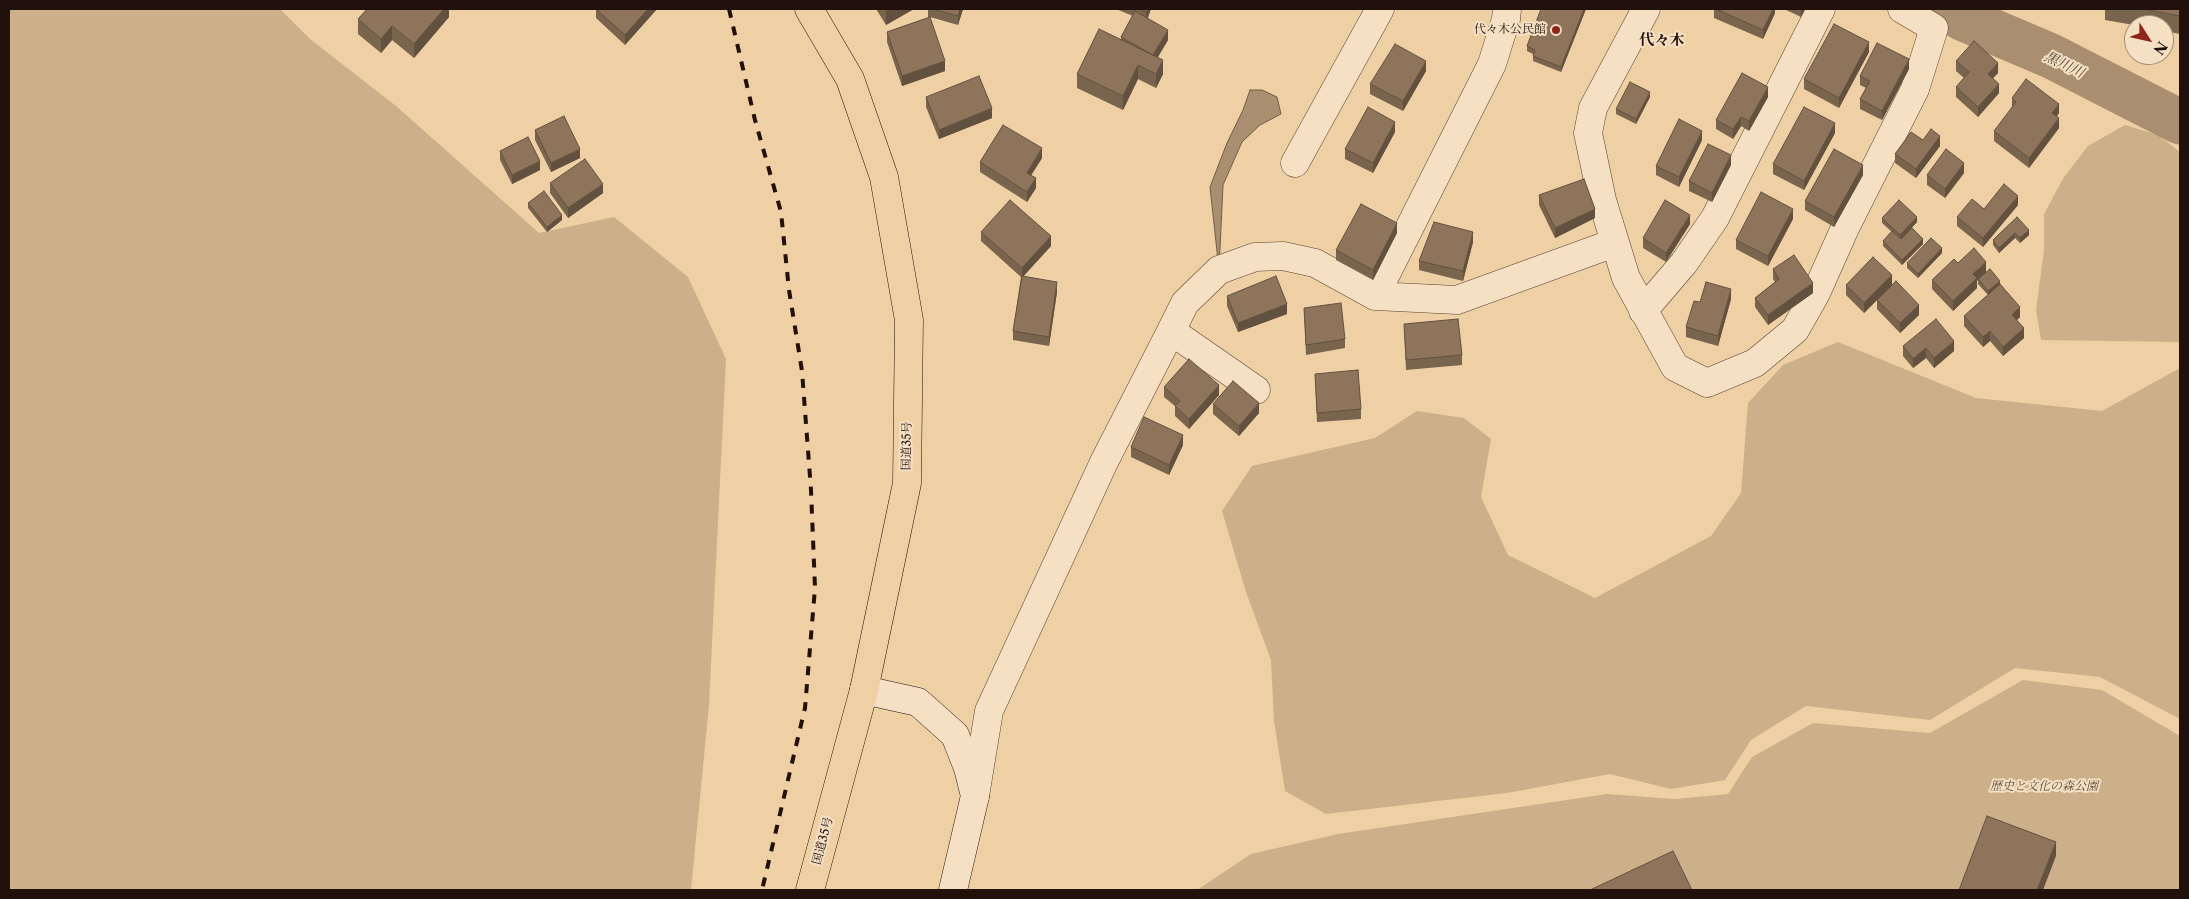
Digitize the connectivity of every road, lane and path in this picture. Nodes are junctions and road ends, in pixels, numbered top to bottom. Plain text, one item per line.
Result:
1 (809, 9) edge
2 (1380, 9) edge
3 (1507, 9) edge
4 (1646, 9) edge
5 (1821, 9) edge
6 (1902, 9) edge
7 (1295, 163) dead end
8 (1614, 243) junction
9 (1375, 296) junction
10 (1643, 311) junction
11 (1171, 331) junction
12 (1256, 390) dead end
13 (864, 690) junction
14 (975, 796) junction
15 (810, 890) edge
16 (953, 890) edge

1 - 13 highway, 国道35号
2 - 7 street
3 - 9 street
4 - 8 street
5 - 10 street
6 - 10 street
8 - 9 street
8 - 10 street
9 - 11 street
11 - 12 street
11 - 14 street
13 - 14 street
13 - 15 highway, 国道35号
14 - 16 street

